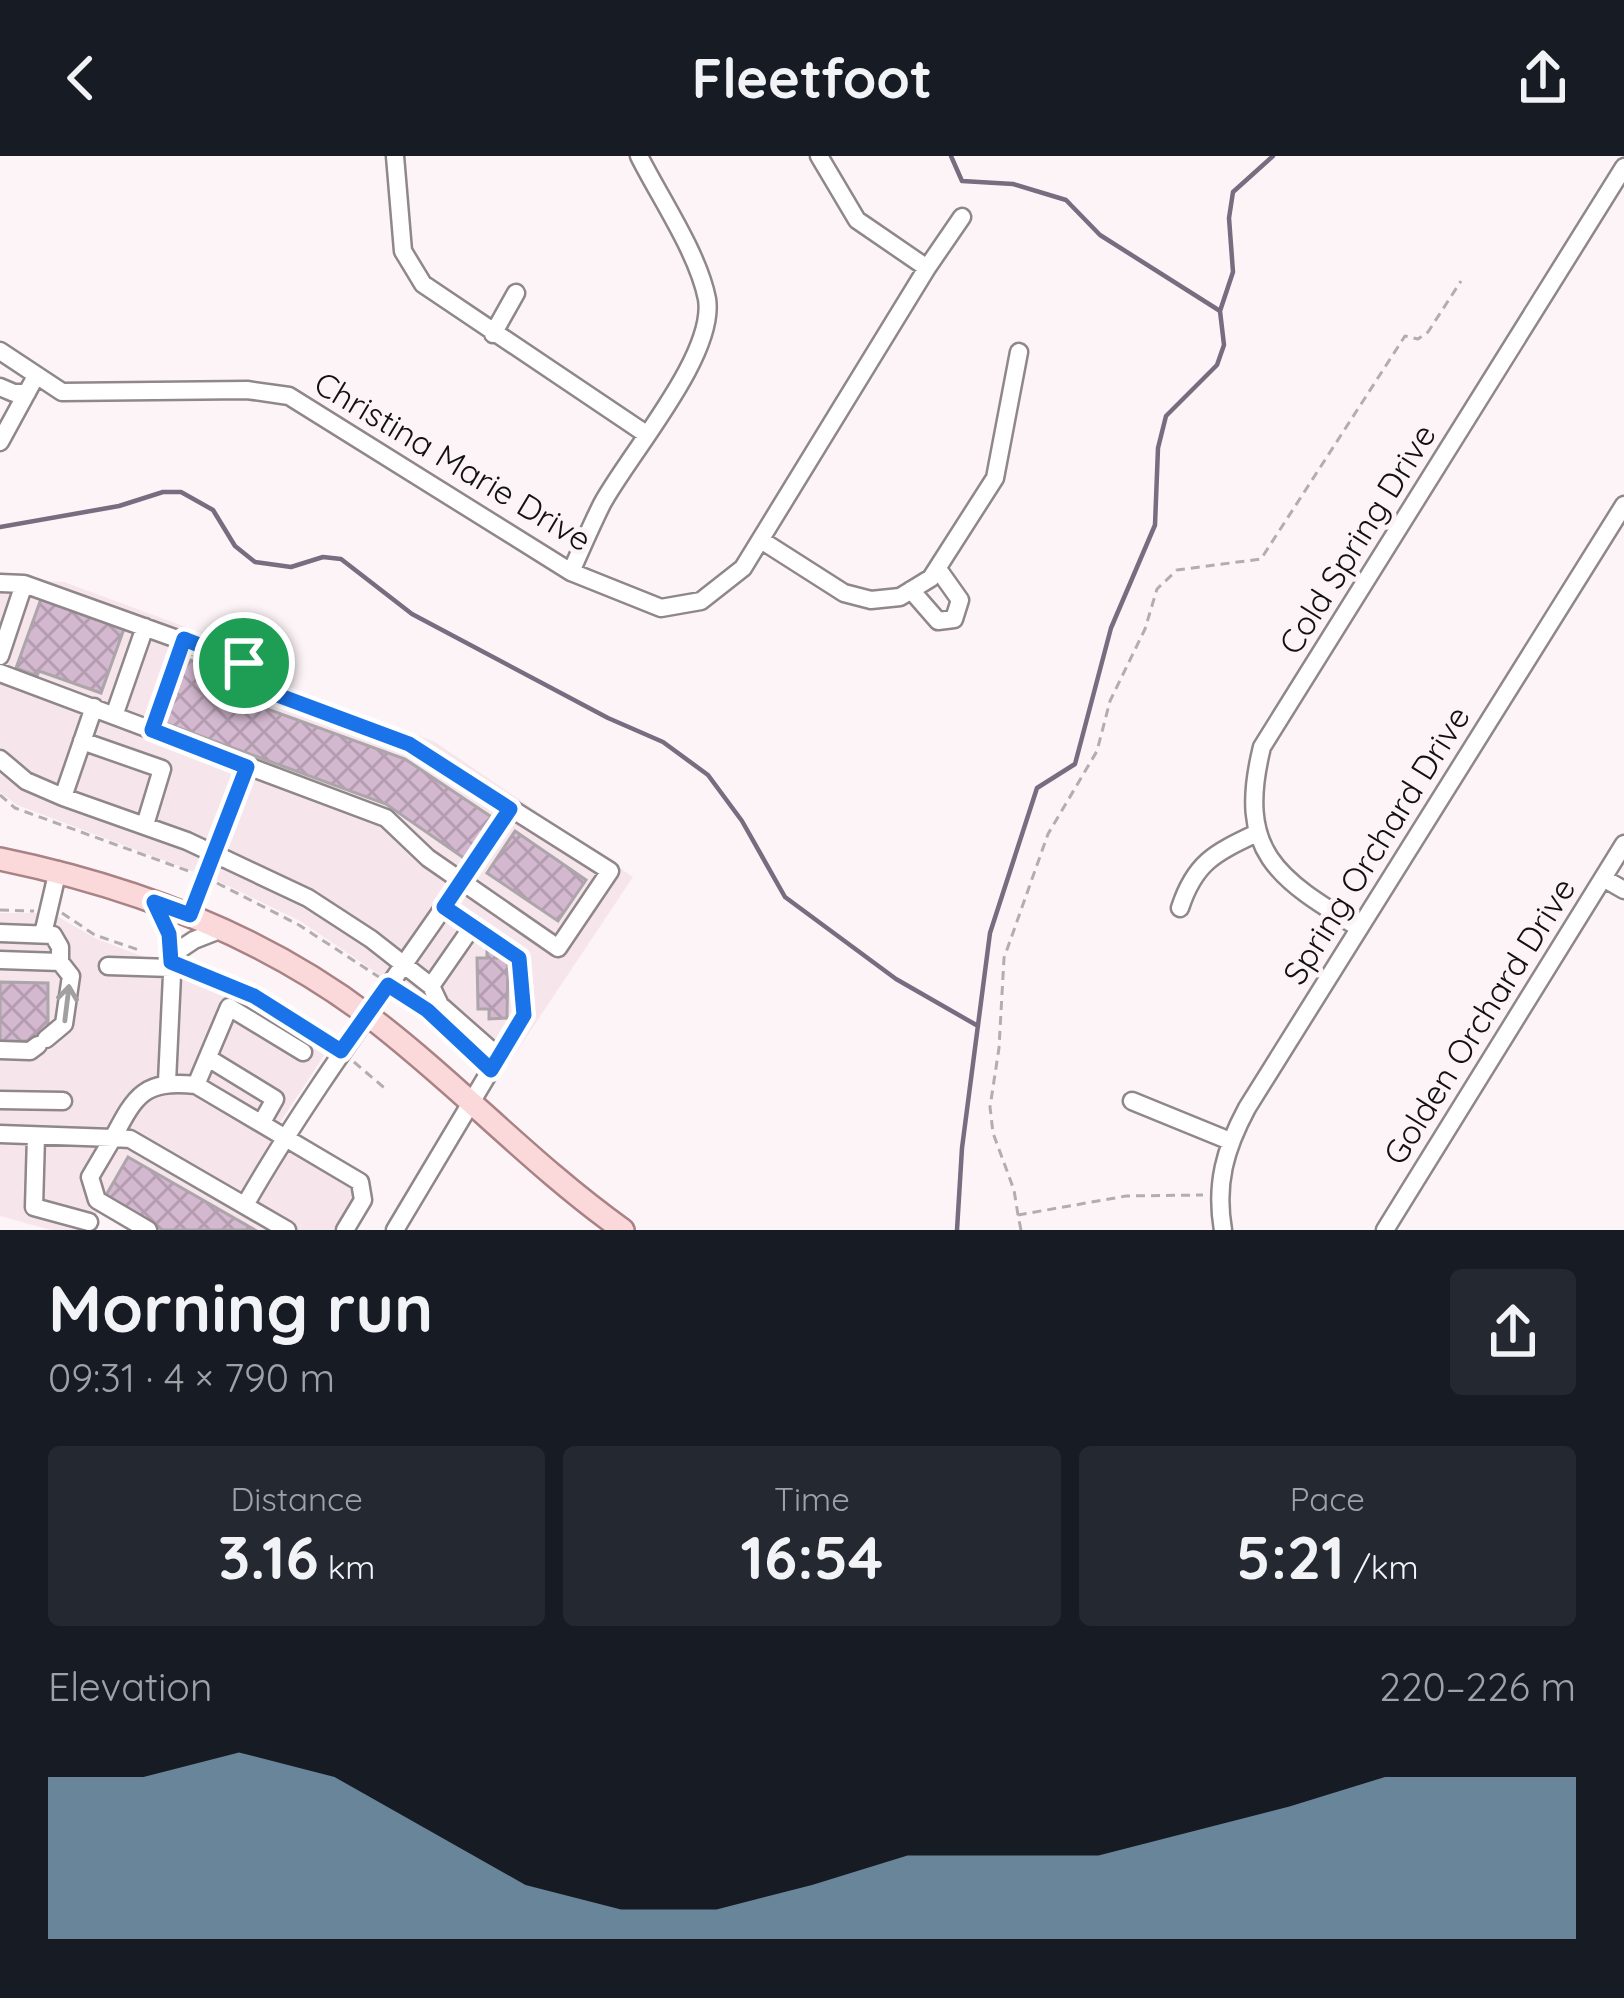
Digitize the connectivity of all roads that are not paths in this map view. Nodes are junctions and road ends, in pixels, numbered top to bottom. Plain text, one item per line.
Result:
1 (395, 156) edge
2 (639, 156) edge
3 (819, 156) edge
4 (1624, 167) edge
5 (962, 217) dead end
6 (927, 268) junction
7 (516, 293) dead end
8 (493, 334) junction
9 (0, 351) edge
10 (1019, 352) dead end
11 (32, 385) junction
12 (0, 387) edge
13 (646, 434) junction
14 (0, 442) edge
15 (1624, 505) edge
16 (761, 540) junction
17 (938, 569) junction
18 (571, 572) junction
19 (0, 583) edge
20 (25, 584) junction
21 (911, 590) junction
22 (145, 626) junction
23 (184, 639) junction
24 (0, 656) edge
25 (0, 673) edge
26 (94, 707) junction
27 (115, 713) junction
28 (152, 730) junction
29 (82, 741) junction
30 (0, 759) edge
31 (247, 767) junction
32 (63, 797) junction
33 (510, 809) junction
34 (145, 825) junction
35 (1257, 833) junction
36 (1624, 844) edge
37 (214, 853) junction
38 (0, 859) edge
39 (58, 871) junction
40 (1603, 878) junction
41 (463, 882) junction
42 (1624, 890) edge
43 (154, 902) junction
44 (444, 907) junction
45 (1180, 908) dead end
46 (190, 915) junction
47 (472, 927) junction
48 (1359, 928) junction
49 (222, 929) junction
50 (0, 933) edge
51 (43, 934) junction
52 (0, 960) edge
53 (172, 961) junction
54 (60, 962) junction
55 (402, 963) junction
56 (108, 966) dead end
57 (430, 986) junction
58 (367, 1015) junction
59 (0, 1050) edge
60 (303, 1052) dead end
61 (499, 1057) junction
62 (208, 1058) junction
63 (166, 1082) junction
64 (196, 1085) junction
65 (0, 1100) edge
66 (63, 1101) dead end
67 (1132, 1101) dead end
68 (470, 1105) junction
69 (262, 1122) junction
70 (0, 1134) edge
71 (286, 1135) junction
72 (36, 1136) junction
73 (113, 1138) junction
74 (1230, 1141) junction
75 (244, 1205) junction
76 (88, 1222) dead end
77 (148, 1230) edge
78 (287, 1230) edge
79 (345, 1230) edge
80 (395, 1230) edge
81 (623, 1230) edge
82 (1223, 1230) edge
83 (1385, 1230) edge

1 - 8 street
2 - 13 street
3 - 6 street
4 - 35 street, Cold Spring Drive
5 - 6 street, Christina Marie Drive
6 - 16 street, Christina Marie Drive
7 - 8 street
8 - 13 street
9 - 11 street, Christina Marie Drive
10 - 17 street
11 - 12 street
11 - 14 street
11 - 18 street, Christina Marie Drive
13 - 18 street
15 - 48 street, Spring Orchard Drive
16 - 18 street, Christina Marie Drive
16 - 21 street
17 - 21 street
17 - 21 street
19 - 20 street
20 - 22 street
20 - 24 street
22 - 23 street
22 - 27 street
23 - 28 street
23 - 33 street
25 - 26 street
26 - 27 street
26 - 29 street
27 - 28 street
28 - 31 street
29 - 32 street
29 - 34 street
30 - 32 street
31 - 37 street
31 - 41 street
32 - 34 street
33 - 41 street
33 - 41 street
34 - 37 street
35 - 45 street
35 - 48 street
36 - 40 street, Golden Orchard Drive
37 - 46 street
37 - 55 street
38 - 39 main road
39 - 43 main road
39 - 51 street
40 - 42 street
40 - 83 street, Golden Orchard Drive
41 - 44 street
43 - 46 main road
43 - 53 street
44 - 47 street
44 - 55 street
46 - 49 main road
47 - 57 street
47 - 61 street
48 - 74 street, Spring Orchard Drive
49 - 53 street
49 - 58 main road
50 - 51 street
51 - 54 street
52 - 54 street
53 - 56 street
53 - 63 street
59 -> 54 street
55 - 57 street
55 - 58 street
57 - 61 street
58 - 68 main road
58 - 71 street
60 - 62 street
61 - 68 street
62 - 64 street
62 - 69 street
63 - 64 street
63 - 73 street
64 - 69 street
65 - 66 street
67 - 74 street
68 - 80 street
68 - 81 main road
69 - 71 street
70 - 72 street
71 - 75 street
71 - 79 street
72 - 73 street
72 - 76 street
73 - 75 street
73 - 77 street
74 - 82 street, Spring Orchard Drive
75 - 78 street

